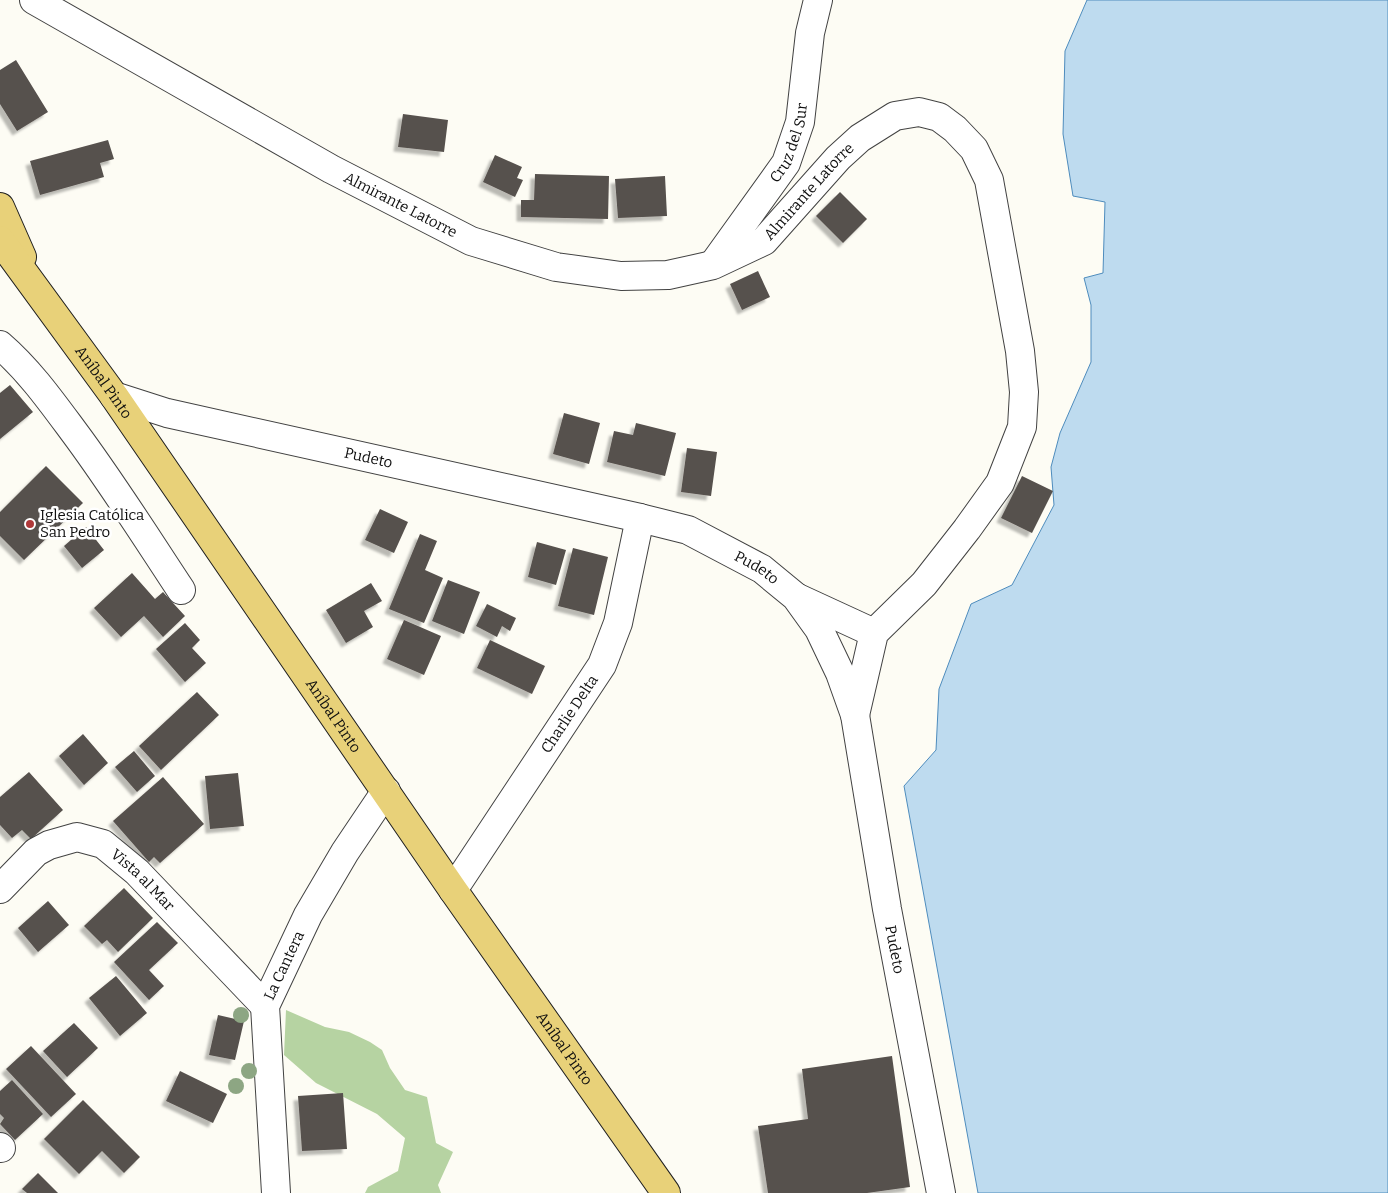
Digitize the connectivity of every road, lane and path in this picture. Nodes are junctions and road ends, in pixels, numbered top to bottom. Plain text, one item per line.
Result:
1 (34, 0) edge
2 (818, 0) edge
3 (0, 207) edge
4 (0, 240) edge
5 (713, 264) junction
6 (34, 284) junction
7 (0, 345) edge
8 (114, 396) junction
9 (640, 518) junction
10 (181, 590) dead end
11 (796, 597) junction
12 (874, 633) junction
13 (855, 714) junction
14 (386, 791) junction
15 (0, 889) edge
16 (452, 890) junction
17 (265, 1006) junction
18 (276, 1193) edge
19 (666, 1193) edge
20 (941, 1193) edge

1 - 5 street, Almirante Latorre
2 - 5 street, Cruz del Sur
3 - 6 main road
4 - 6 main road, Aníbal Pinto
5 - 12 street, Almirante Latorre
6 - 8 main road, Aníbal Pinto
7 - 10 street
8 - 9 street, Pudeto
8 - 14 main road, Aníbal Pinto
9 - 11 street, Pudeto
9 - 16 street, Charlie Delta
11 - 12 street
11 - 13 street, Pudeto
12 - 13 street
13 - 20 street, Pudeto
14 - 16 main road, Aníbal Pinto
14 - 17 street, La Cantera
15 - 17 street, Vista al Mar
16 - 19 main road, Aníbal Pinto
17 - 18 street, La Cantera

